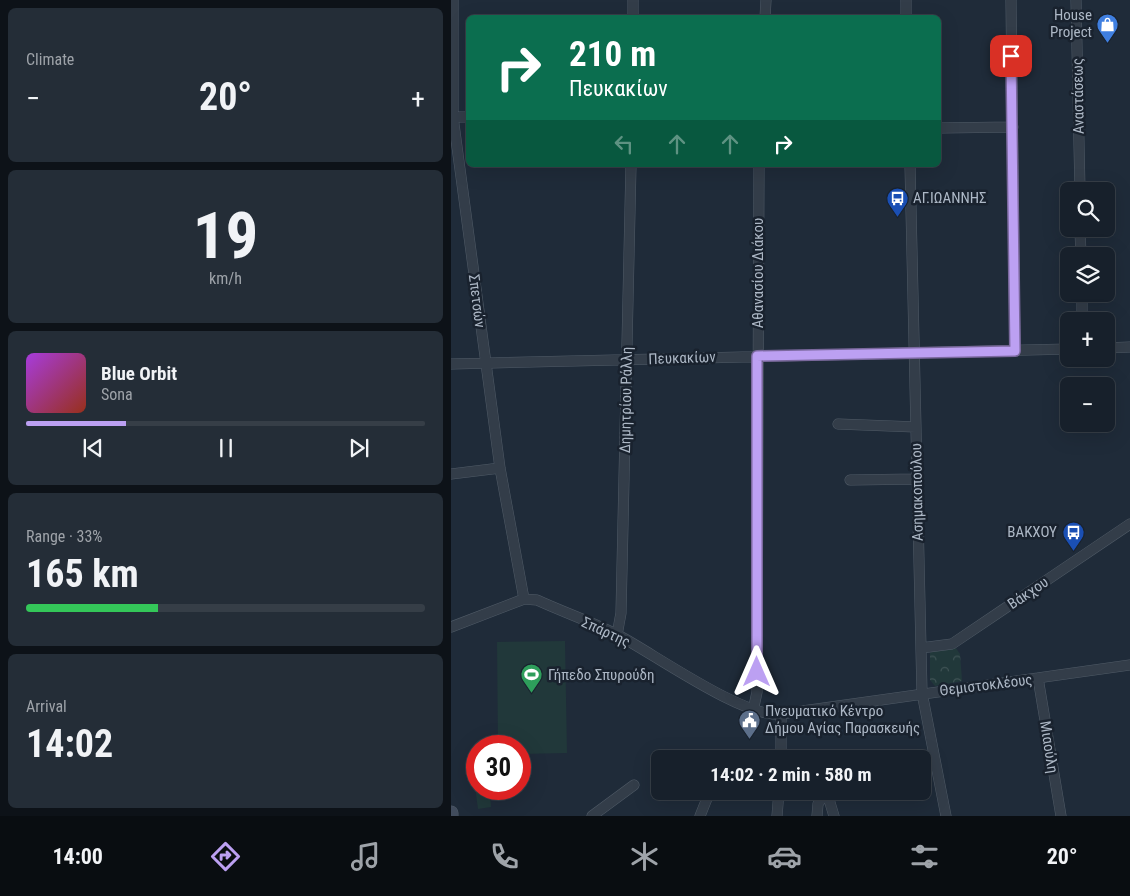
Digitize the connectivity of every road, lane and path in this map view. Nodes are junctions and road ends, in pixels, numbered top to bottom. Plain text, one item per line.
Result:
1 (453, 0) edge
2 (633, 0) edge
3 (766, 0) edge
4 (906, 0) edge
5 (1011, 0) edge
6 (1076, 0) edge
7 (633, 15) edge
8 (765, 15) edge
9 (906, 15) edge
10 (452, 117) edge
11 (466, 117) edge
12 (1013, 127) junction
13 (941, 128) edge
14 (631, 167) edge
15 (759, 167) edge
16 (910, 167) edge
17 (1080, 182) edge
18 (1115, 348) edge
19 (1130, 348) edge
20 (1060, 349) edge
21 (1015, 351) junction
22 (914, 353) junction
23 (757, 356) junction
24 (627, 360) junction
25 (485, 362) junction
26 (451, 364) edge
27 (838, 424) dead end
28 (915, 426) junction
29 (500, 468) junction
30 (451, 474) edge
31 (917, 479) junction
32 (850, 480) dead end
33 (1130, 524) edge
34 (524, 600) junction
35 (451, 627) edge
36 (617, 635) junction
37 (921, 648) junction
38 (1130, 665) edge
39 (1038, 678) junction
40 (922, 693) junction
41 (753, 711) junction
42 (781, 714) junction
43 (781, 750) edge
44 (634, 785) dead end
45 (706, 800) edge
46 (778, 800) edge
47 (592, 816) edge
48 (700, 816) edge
49 (777, 816) edge
50 (817, 816) edge
51 (834, 816) edge
52 (946, 816) edge
53 (1061, 816) edge

1 - 10 street, Σπετσών
2 - 7 street
3 - 8 street
4 - 9 street
5 - 12 street
6 - 17 street, Αναστάσεως
10 - 11 street
10 - 25 street, Σπετσών
12 - 13 street
12 - 21 street
14 - 24 street, Δημητρίου Ράλλη
15 - 23 street, Αθανασίου Διάκου
16 - 22 street, Ασημακοπούλου
18 - 19 street
20 - 21 street, Πευκακίων
21 - 22 street, Πευκακίων
22 - 23 street, Πευκακίων
22 - 28 street, Ασημακοπούλου
23 - 24 street, Πευκακίων
23 - 41 street, Αθανασίου Διάκου
24 - 25 street, Πευκακίων
24 - 36 street, Δημητρίου Ράλλη
25 - 26 street, Πευκακίων
25 - 29 street, Σπετσών
27 - 28 street
28 - 31 street, Ασημακοπούλου
29 - 30 street
29 - 34 street, Σπετσών
31 - 32 street
31 - 37 street, Ασημακοπούλου
33 - 37 street, Βάκχου
34 - 35 street
34 - 36 street, Σπάρτης
36 - 41 street, Σπάρτης
37 - 40 street, Ασημακοπούλου
38 - 39 street, Θεμιστοκλέους
39 - 40 street, Θεμιστοκλέους
39 - 53 street, Μιαούλη
40 - 42 street, Θεμιστοκλέους
40 - 52 street, Ασημακοπούλου
41 - 42 street, Θεμιστοκλέους
42 - 43 street
44 - 47 street
45 - 48 street
46 - 49 street
50 - 51 street

